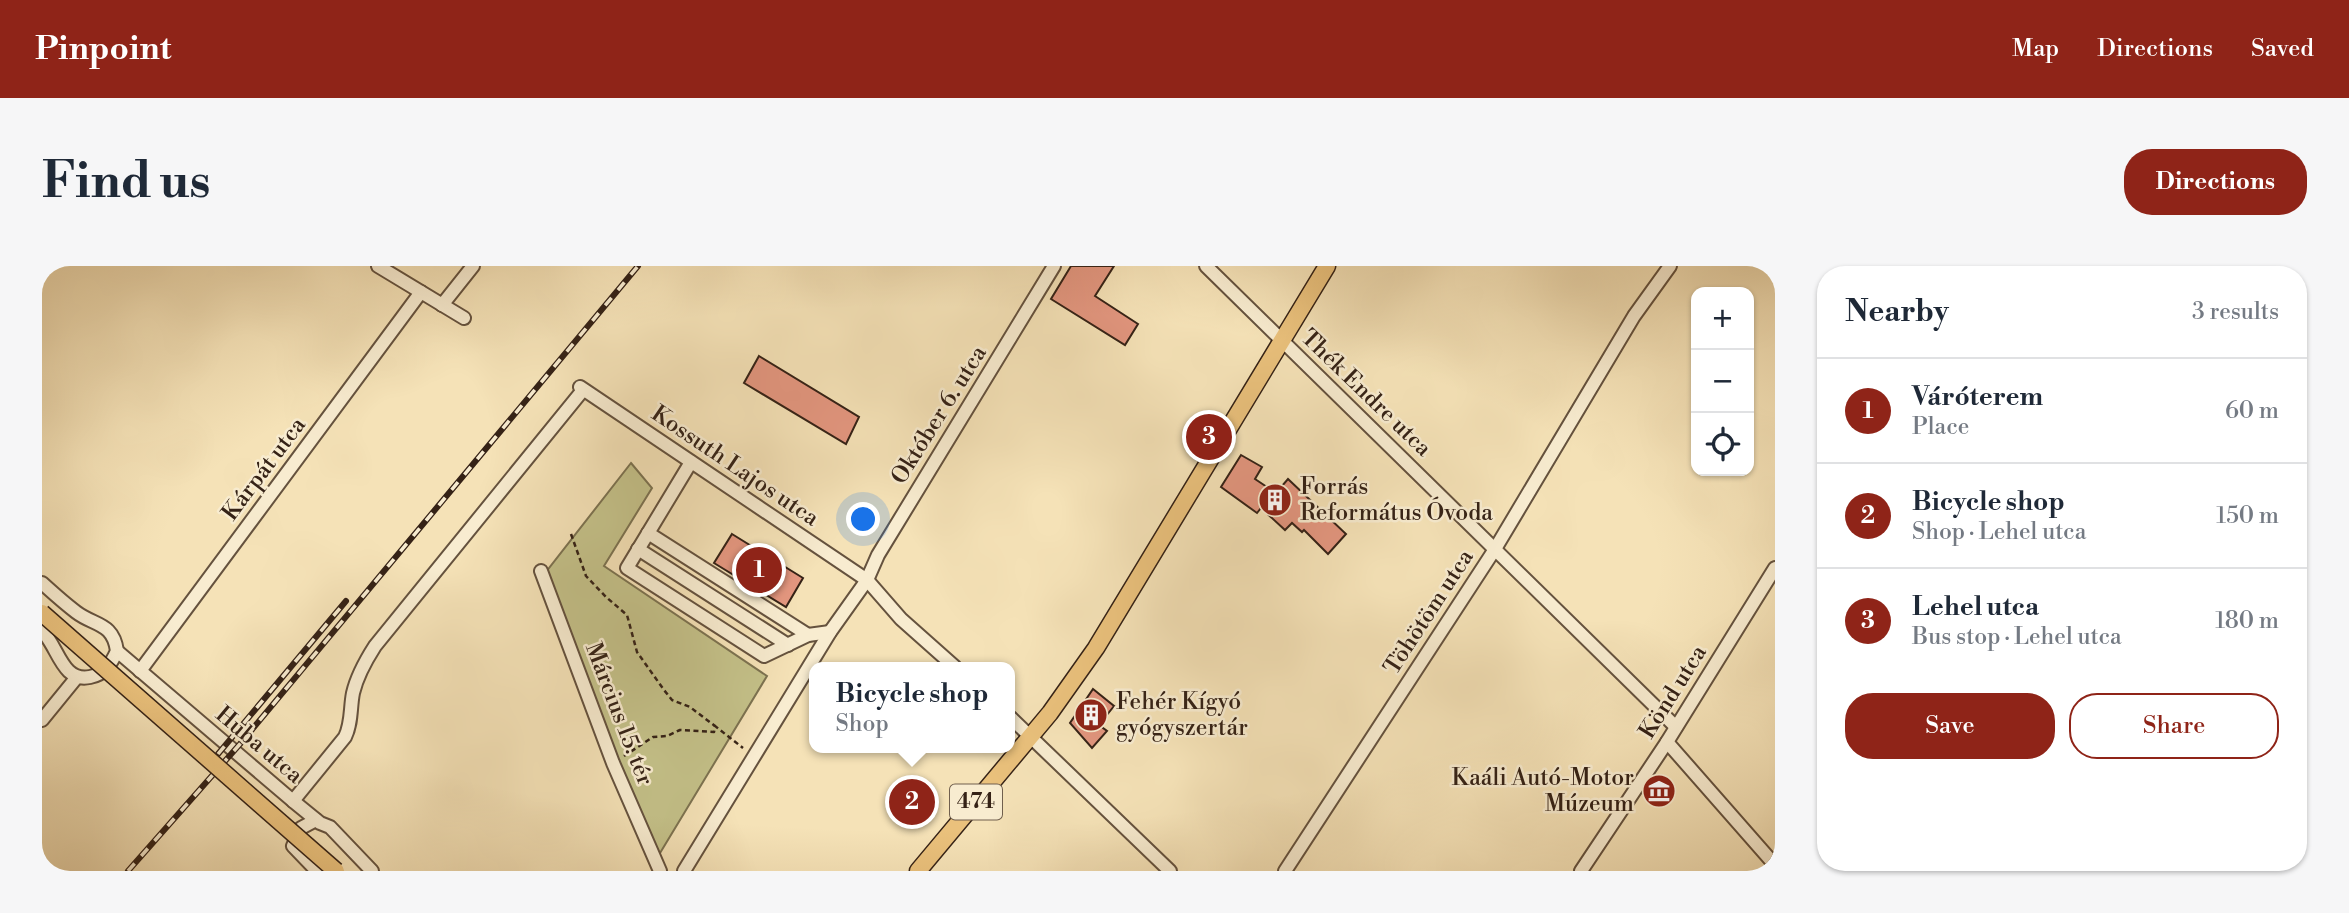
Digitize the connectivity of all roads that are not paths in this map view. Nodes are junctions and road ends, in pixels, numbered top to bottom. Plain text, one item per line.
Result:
1 (378, 266) edge
2 (473, 266) edge
3 (1054, 266) edge
4 (1206, 266) edge
5 (1327, 266) edge
6 (1670, 266) edge
7 (421, 292) junction
8 (442, 305) junction
9 (464, 318) dead end
10 (1281, 340) junction
11 (691, 462) junction
12 (648, 533) junction
13 (638, 549) junction
14 (1495, 549) junction
15 (1775, 568) edge
16 (541, 571) dead end
17 (867, 580) junction
18 (42, 583) edge
19 (42, 613) edge
20 (42, 631) edge
21 (830, 632) junction
22 (808, 635) junction
23 (788, 645) junction
24 (117, 651) junction
25 (812, 662) edge
26 (949, 662) edge
27 (809, 666) edge
28 (140, 671) junction
29 (77, 677) junction
30 (42, 720) edge
31 (1015, 722) edge
32 (1676, 727) junction
33 (1031, 736) junction
34 (1667, 743) junction
35 (293, 801) junction
36 (318, 822) junction
37 (1770, 866) edge
38 (317, 871) edge
39 (336, 871) edge
40 (372, 871) edge
41 (660, 871) edge
42 (684, 871) edge
43 (918, 871) edge
44 (1170, 871) edge
45 (1285, 871) edge
46 (1581, 871) edge

1 - 7 street
2 - 8 street
3 - 17 street, Október 6. utca
4 - 10 street, Thék Endre utca
5 - 10 main road, 474
6 - 14 street, Töhötöm utca
7 - 8 street
7 - 28 street, Kárpát utca
8 - 9 street
10 - 14 street, Thék Endre utca
10 - 33 main road, 474
11 - 12 street
11 - 17 street, Kossuth Lajos utca
11 - 35 street, Kossuth Lajos utca
12 - 13 street
12 - 22 street
13 - 23 street
13 - 23 street
14 - 32 street, Thék Endre utca
14 - 45 street, Töhötöm utca
15 - 32 street, Könd utca
16 - 41 street, Március 15. tér
17 - 21 street, Október 6. utca
17 - 26 street, Kossuth Lajos utca
18 - 24 street, Huba utca
19 - 39 main road, bridge
20 - 29 street
21 - 22 street
21 - 25 street, Október 6. utca
22 - 23 street
24 - 28 street, Huba utca
24 - 29 street
27 - 42 street, Október 6. utca
28 - 35 street, Huba utca
29 - 30 street
31 - 33 street
32 - 34 street, Könd utca
33 - 43 main road, 474
33 - 44 street
34 - 37 street
34 - 46 street, Könd utca
35 - 36 street, Huba utca
36 - 38 street
36 - 40 street, Huba utca

